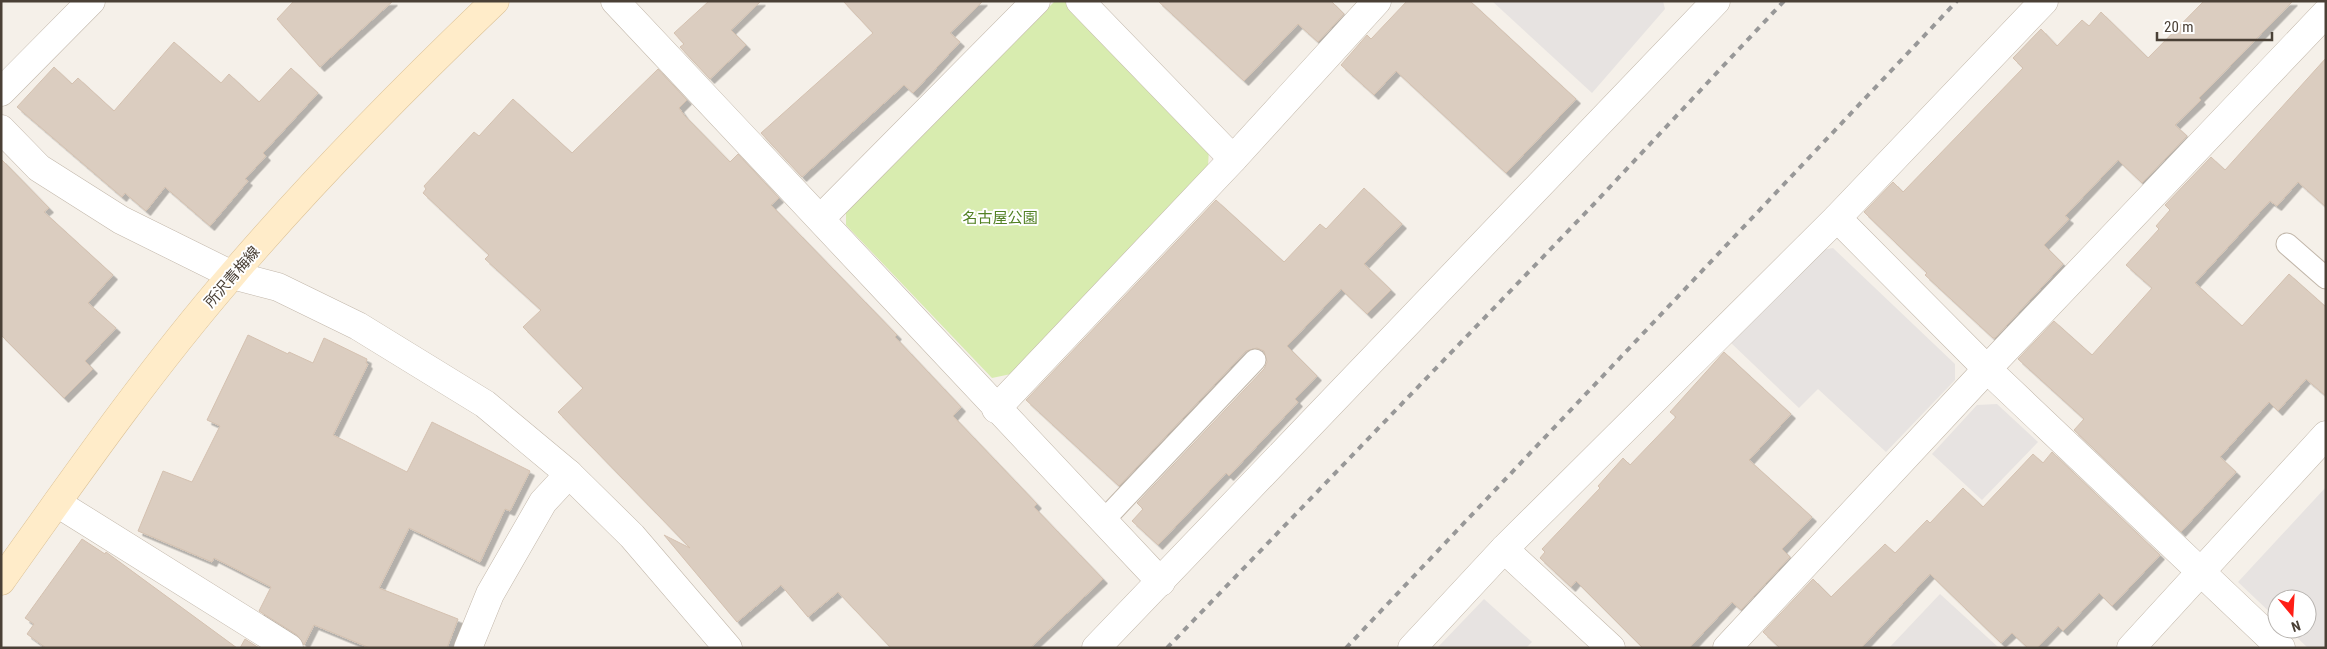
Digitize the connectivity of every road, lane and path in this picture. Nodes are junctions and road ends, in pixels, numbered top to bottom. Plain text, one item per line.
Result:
1 (91, 1) edge
2 (495, 1) edge
3 (615, 1) edge
4 (1036, 1) edge
5 (1080, 1) edge
6 (1376, 1) edge
7 (2044, 1) edge
8 (1701, 6) edge
9 (2326, 13) edge
10 (1, 92) edge
11 (1, 128) edge
12 (1233, 159) junction
13 (822, 218) junction
14 (1837, 218) junction
15 (2288, 244) dead end
16 (232, 275) junction
17 (2326, 278) edge
18 (1256, 360) dead end
19 (1987, 369) junction
20 (996, 409) junction
21 (2326, 435) edge
22 (569, 474) junction
23 (57, 502) junction
24 (1103, 521) junction
25 (1504, 549) junction
26 (2200, 571) junction
27 (1, 581) edge
28 (1161, 582) junction
29 (289, 648) edge
30 (468, 648) edge
31 (728, 648) edge
32 (1096, 648) edge
33 (1412, 648) edge
34 (1611, 648) edge
35 (1726, 648) edge
36 (2131, 648) edge
37 (2281, 648) edge

1 - 10 street
2 - 16 main road, 所沢青梅線
3 - 13 street
4 - 13 street
5 - 12 street
6 - 12 street
7 - 14 street
8 - 28 street
9 - 19 street
11 - 16 street
12 - 20 street
13 - 20 street
14 - 19 street
14 - 25 street
15 - 17 lane
16 - 22 street
16 - 23 main road, 所沢青梅線
18 - 24 lane
19 - 26 street
19 - 35 street
20 - 24 street
21 - 26 street
22 - 30 street
22 - 31 street
23 - 27 main road, 所沢青梅線
23 - 29 street
24 - 28 street
25 - 33 street
25 - 34 street
26 - 36 street
26 - 37 street
28 - 32 street

